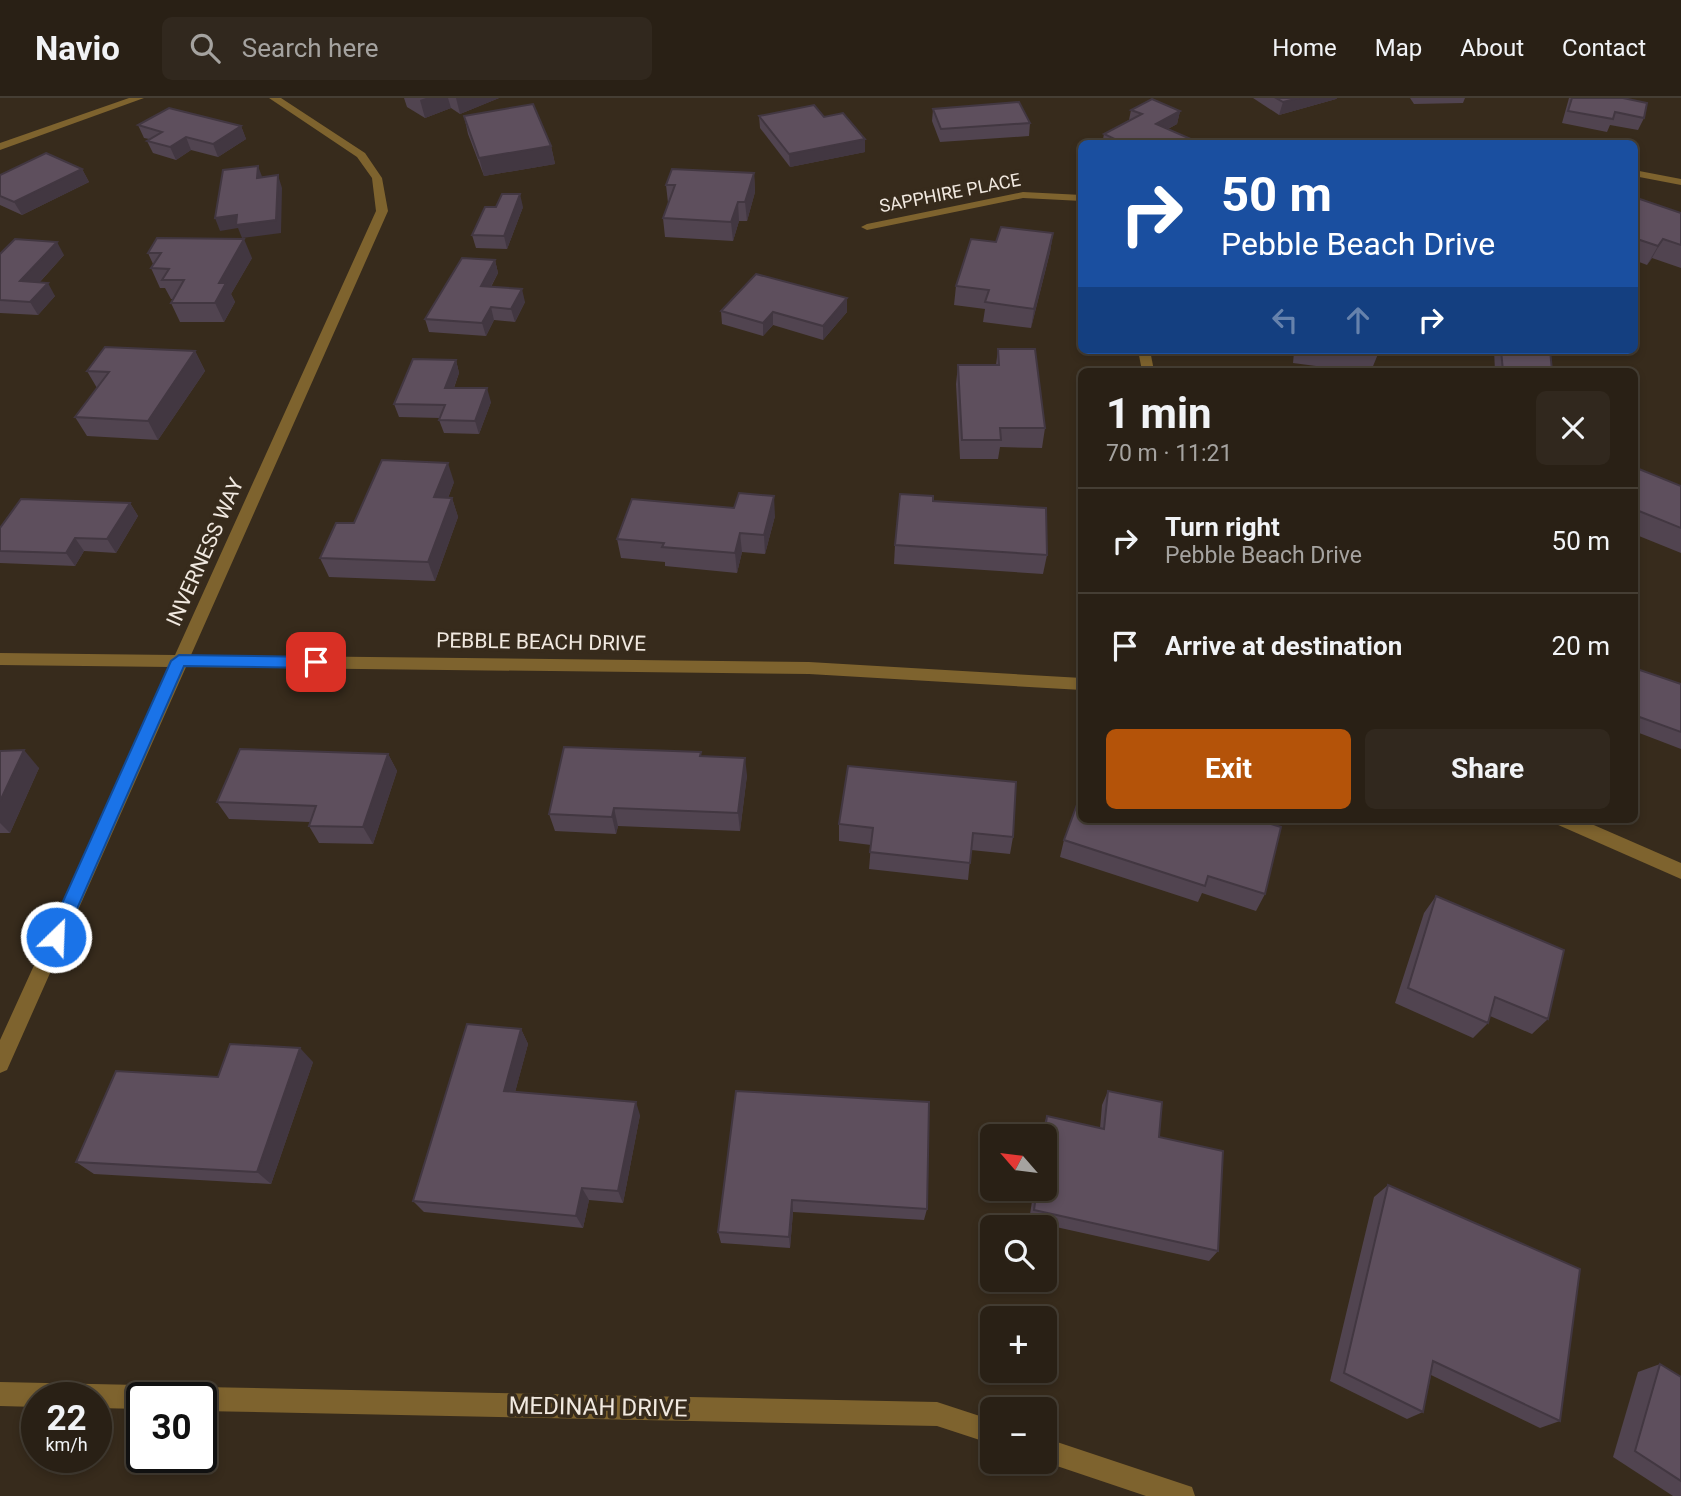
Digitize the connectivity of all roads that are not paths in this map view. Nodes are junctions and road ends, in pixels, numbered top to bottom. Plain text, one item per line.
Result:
1 (139, 98) edge
2 (274, 98) edge
3 (0, 147) edge
4 (1638, 174) edge
5 (1681, 182) edge
6 (1078, 198) edge
7 (867, 227) dead end
8 (0, 659) edge
9 (179, 661) junction
10 (1078, 684) edge
11 (1571, 823) edge
12 (1681, 871) edge
13 (0, 1063) edge
14 (0, 1394) edge
15 (126, 1397) edge
16 (217, 1399) edge
17 (980, 1428) edge
18 (1057, 1454) edge
19 (1183, 1496) edge

1 - 3 street
2 - 9 street, INVERNESS WAY
4 - 5 street
6 - 7 street, SAPPHIRE PLACE
8 - 9 street, PEBBLE BEACH DRIVE
9 - 10 street, PEBBLE BEACH DRIVE
9 - 13 street, INVERNESS WAY
11 - 12 street
14 - 15 street
16 - 17 street, MEDINAH DRIVE
18 - 19 street

